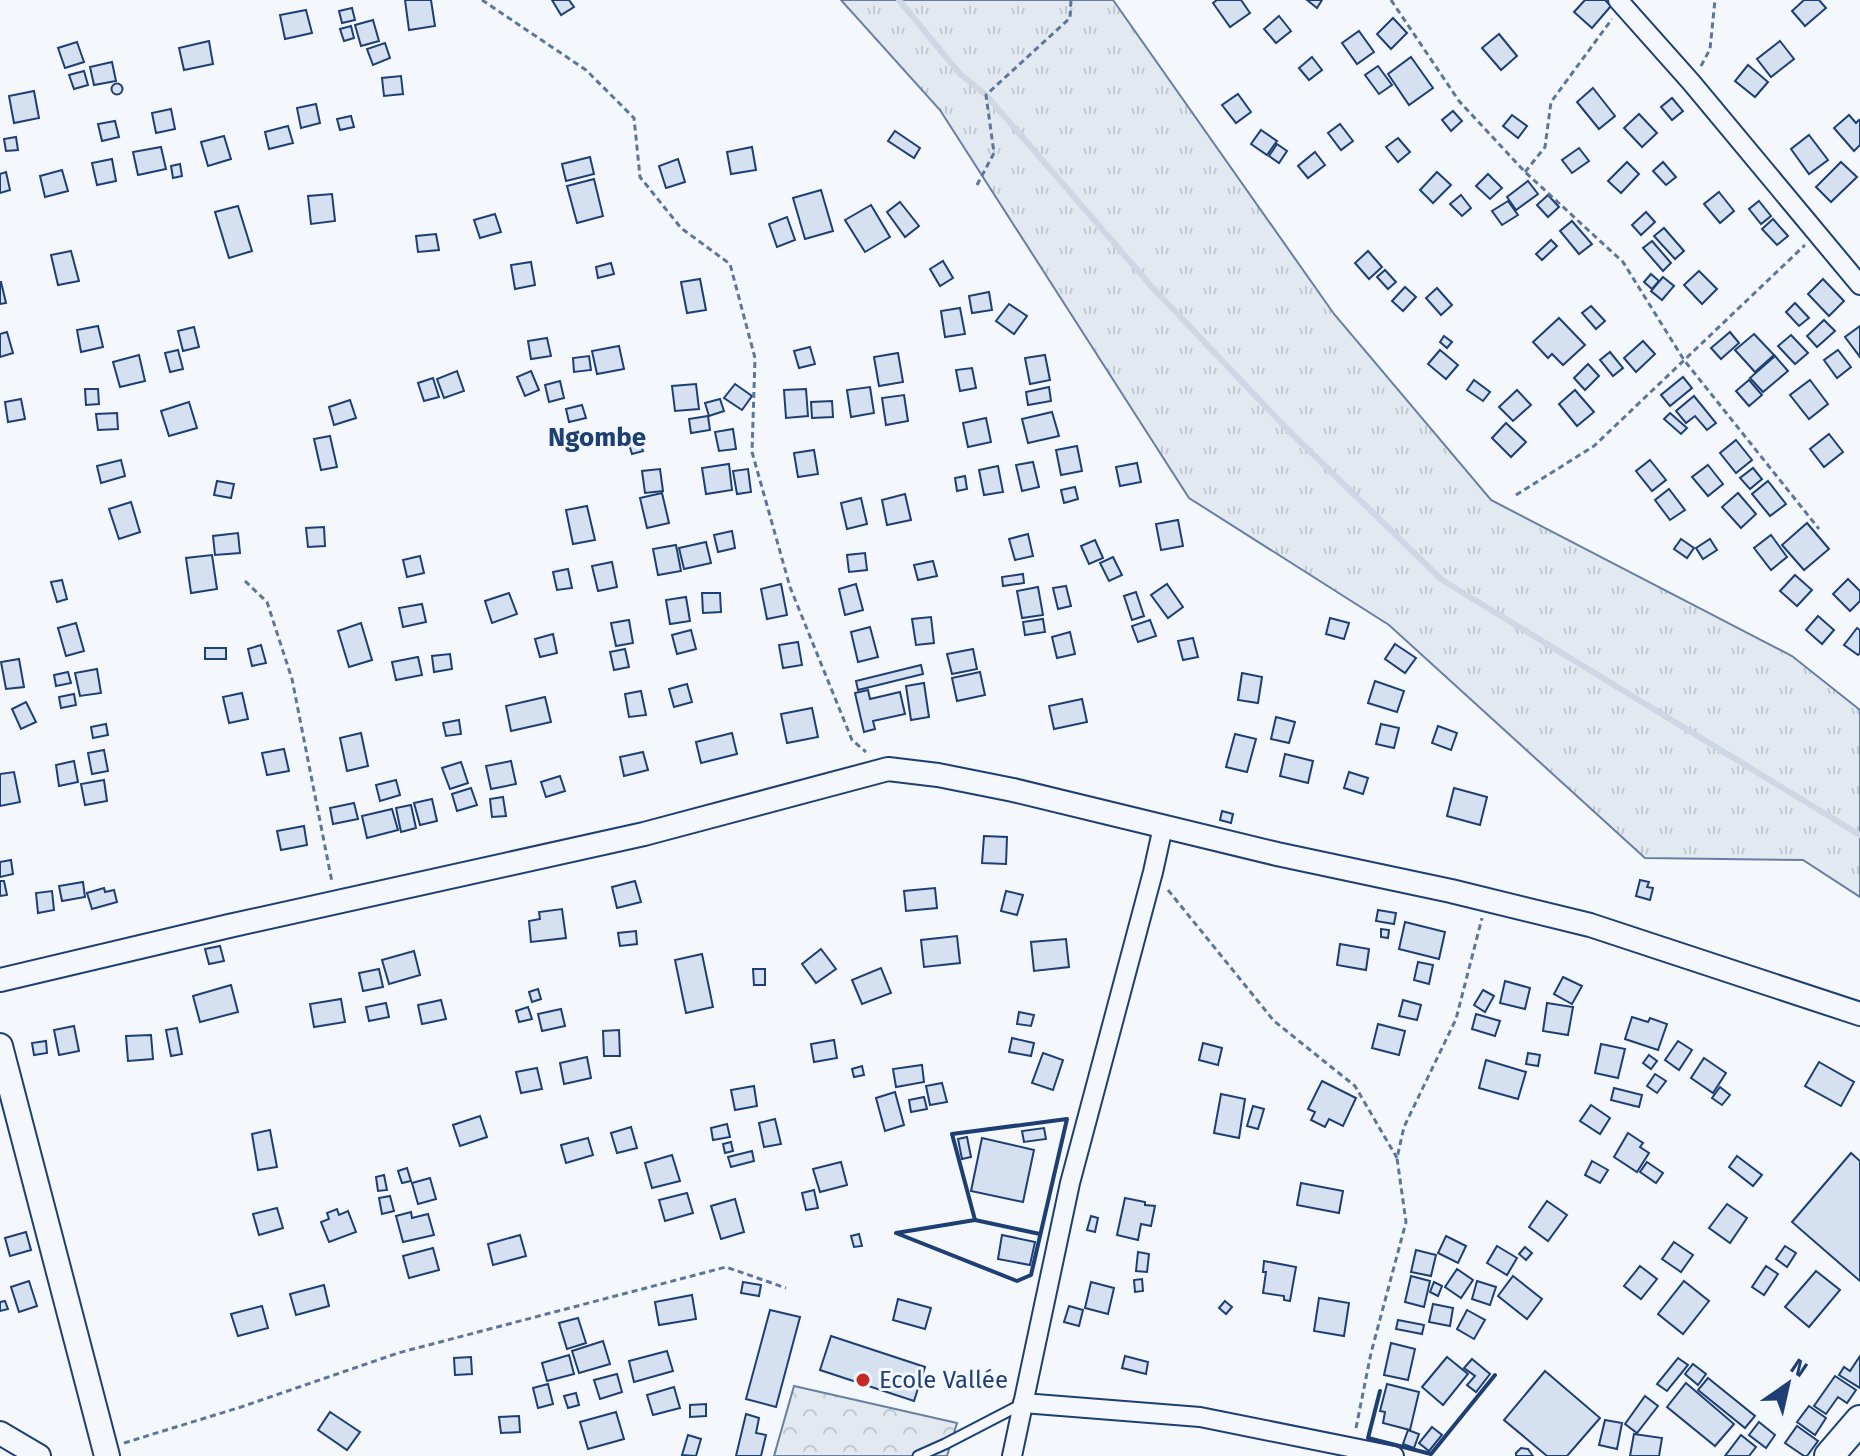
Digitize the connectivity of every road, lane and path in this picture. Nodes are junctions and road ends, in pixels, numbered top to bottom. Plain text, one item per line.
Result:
1 (482, 0) edge
2 (1071, 0) edge
3 (1391, 0) edge
4 (1715, 0) edge
5 (1620, 2) edge
6 (1691, 82) junction
7 (1525, 172) junction
8 (977, 185) dead end
9 (1816, 234) junction
10 (1858, 277) edge
11 (1684, 360) junction
12 (1516, 495) dead end
13 (1819, 529) dead end
14 (245, 581) dead end
15 (888, 769) junction
16 (1163, 827) junction
17 (1153, 872) junction
18 (1487, 900) junction
19 (336, 902) junction
20 (0, 980) edge
21 (1860, 1014) edge
22 (0, 1046) edge
23 (1397, 1158) junction
24 (786, 1288) dead end
25 (1023, 1403) junction
26 (1860, 1420) edge
27 (0, 1433) edge
28 (106, 1452) edge
29 (1351, 1452) edge
30 (39, 1456) edge
31 (918, 1456) edge
32 (1012, 1456) edge
33 (1394, 1456) edge
34 (1829, 1456) edge

1 - 15 path
2 - 8 path
3 - 7 path
4 - 6 path
5 - 6 street
5 - 7 path
6 - 9 street
7 - 11 path
9 - 10 street
9 - 11 path
11 - 12 path
11 - 13 path
14 - 19 path
15 - 16 street
15 - 19 street
16 - 17 street
16 - 18 street
17 - 23 path
17 - 25 street
18 - 21 street
18 - 23 path
19 - 20 street
22 - 28 main road
23 - 29 path
24 - 28 path
25 - 29 street
25 - 31 lane
25 - 32 street
26 - 34 main road
27 - 30 street
29 - 33 street

